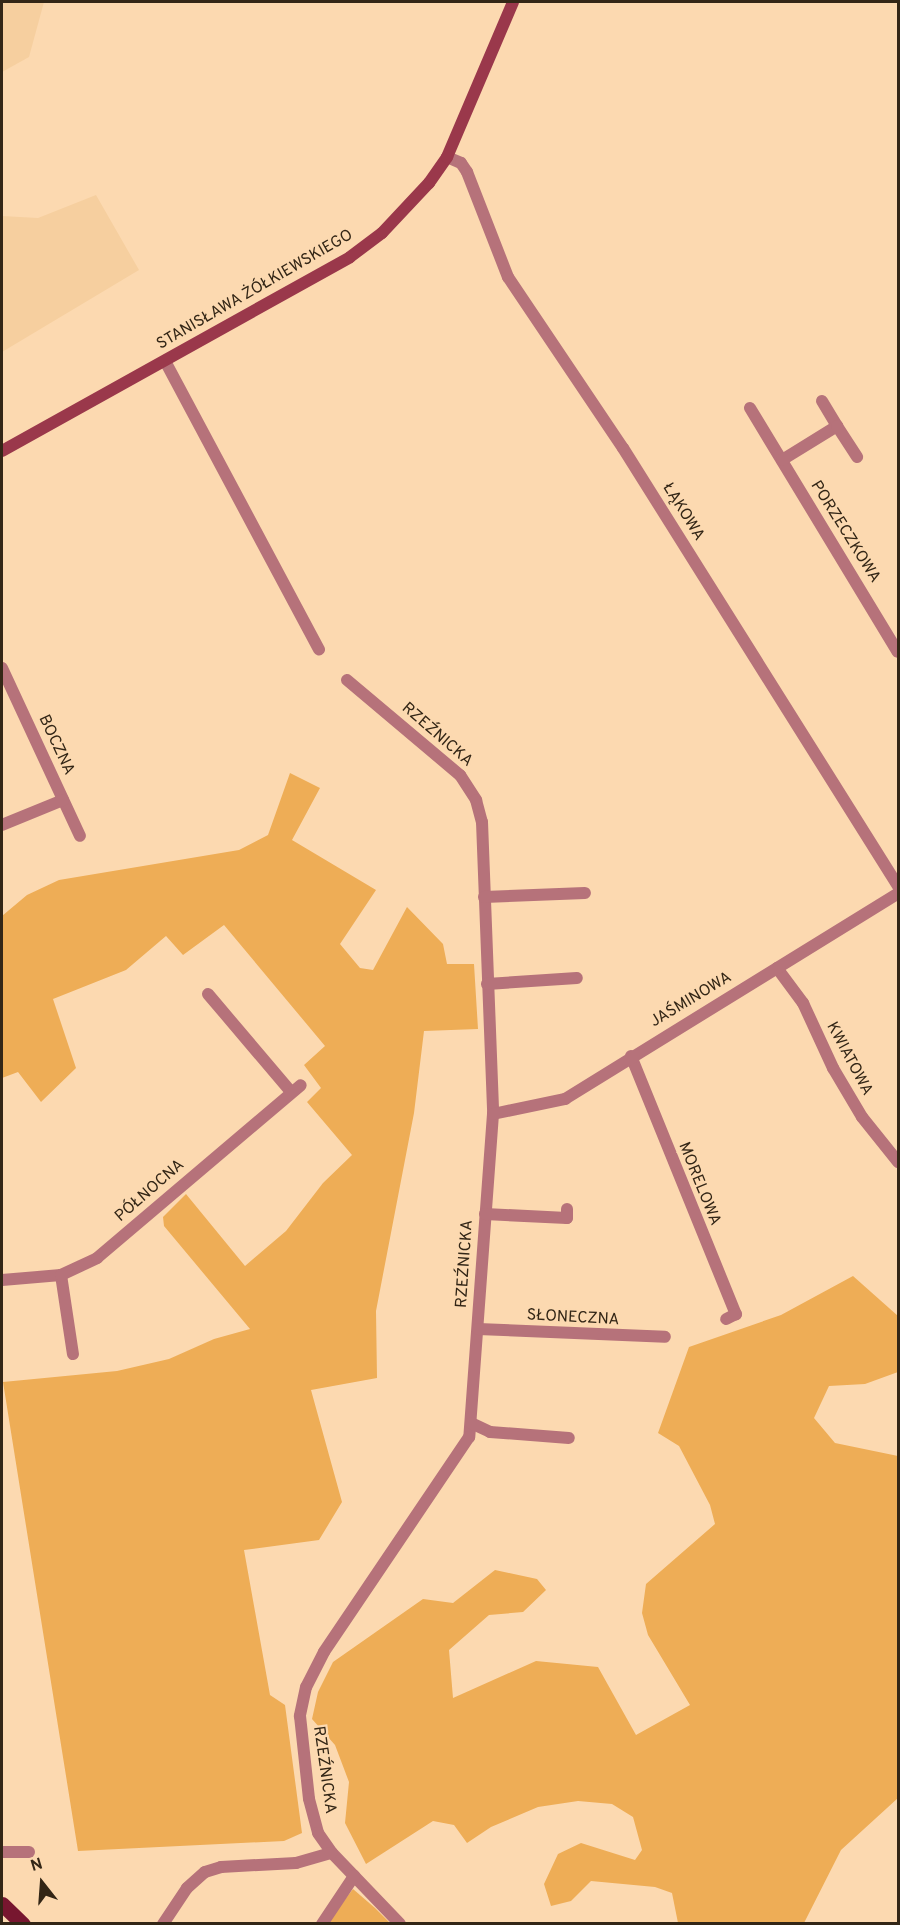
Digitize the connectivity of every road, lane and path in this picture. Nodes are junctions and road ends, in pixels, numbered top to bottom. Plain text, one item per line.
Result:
1 (513, 2) edge
2 (447, 157) junction
3 (165, 361) junction
4 (822, 401) dead end
5 (750, 408) dead end
6 (837, 426) junction
7 (2, 451) edge
8 (856, 458) dead end
9 (782, 460) junction
10 (319, 649) dead end
11 (898, 652) edge
12 (2, 668) edge
13 (347, 680) dead end
14 (63, 800) junction
15 (2, 825) edge
16 (80, 836) dead end
17 (898, 886) edge
18 (585, 893) dead end
19 (898, 893) edge
20 (484, 897) junction
21 (777, 968) junction
22 (577, 978) dead end
23 (487, 984) junction
24 (208, 994) dead end
25 (631, 1056) junction
26 (493, 1114) junction
27 (898, 1162) edge
28 (567, 1209) dead end
29 (485, 1214) junction
30 (61, 1275) junction
31 (2, 1280) edge
32 (726, 1319) dead end
33 (478, 1329) junction
34 (665, 1337) dead end
35 (73, 1354) dead end
36 (471, 1423) junction
37 (569, 1438) dead end
38 (2, 1852) edge
39 (29, 1852) dead end
40 (332, 1853) junction
41 (354, 1876) junction
42 (2, 1904) edge
43 (23, 1923) edge
44 (163, 1923) edge
45 (322, 1923) edge
46 (400, 1923) edge

1 - 2 street, STANISŁAWA ŻÓŁKIEWSKIEGO
2 - 3 street, STANISŁAWA ŻÓŁKIEWSKIEGO
2 - 17 street, ŁĄKOWA
3 - 7 street, STANISŁAWA ŻÓŁKIEWSKIEGO
3 - 10 street
4 - 6 street
5 - 9 street, PORZECZKOWA
6 - 8 street
6 - 9 street
9 - 11 street, PORZECZKOWA
12 - 14 street, BOCZNA
13 - 20 street, RZEŹNICKA
14 - 15 street
14 - 16 street, BOCZNA
18 - 20 street
19 - 21 street, JAŚMINOWA
20 - 23 street, RZEŹNICKA
21 - 25 street, JAŚMINOWA
21 - 27 street, KWIATOWA
22 - 23 street
23 - 26 street, RZEŹNICKA
24 - 30 street, PÓŁNOCNA
25 - 26 street, JAŚMINOWA
25 - 32 street, MORELOWA
26 - 29 street, RZEŹNICKA
28 - 29 street
29 - 33 street, RZEŹNICKA
30 - 31 street, PÓŁNOCNA
30 - 35 street
33 - 34 street, SŁONECZNA
33 - 36 street, RZEŹNICKA
36 - 37 street
36 - 40 street, RZEŹNICKA
38 - 39 street
40 - 41 street, RZEŹNICKA
40 - 44 street
41 - 45 street
41 - 46 street, RZEŹNICKA
42 - 43 main road

